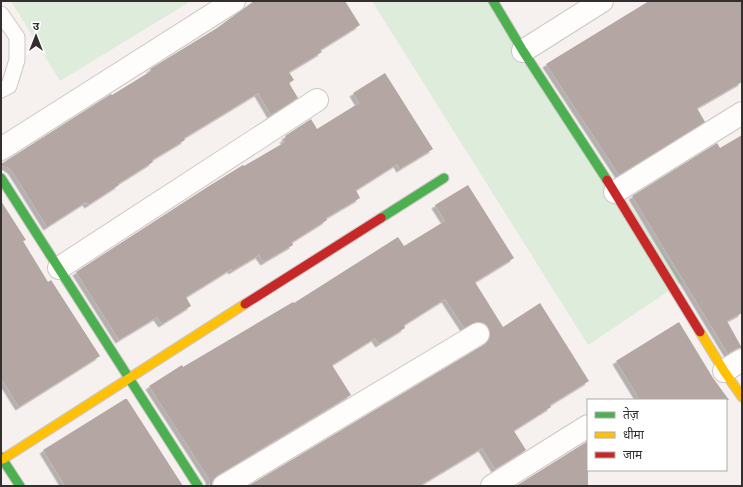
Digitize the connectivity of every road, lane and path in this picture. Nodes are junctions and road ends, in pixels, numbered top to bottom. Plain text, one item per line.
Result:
1 (234, 1) edge
2 (493, 1) edge
3 (602, 1) edge
4 (1, 14) edge
5 (522, 50) junction
6 (1, 90) edge
7 (317, 100) dead end
8 (742, 113) edge
9 (1, 149) edge
10 (1, 178) edge
11 (444, 178) dead end
12 (614, 192) junction
13 (59, 268) junction
14 (478, 334) dead end
15 (733, 365) edge
16 (129, 378) junction
17 (742, 397) edge
18 (587, 427) edge
19 (2, 458) edge
20 (20, 486) edge
21 (198, 486) edge
22 (224, 486) edge
23 (492, 486) edge

1 - 9 street
2 - 5 street
3 - 5 street
4 - 6 lane
5 - 12 street
7 - 13 street
8 - 12 street
10 - 13 street
11 - 16 street
12 - 15 street
13 - 16 street
14 - 22 street
15 - 17 street
16 - 19 street
16 - 21 street
18 - 23 street
19 - 20 street

